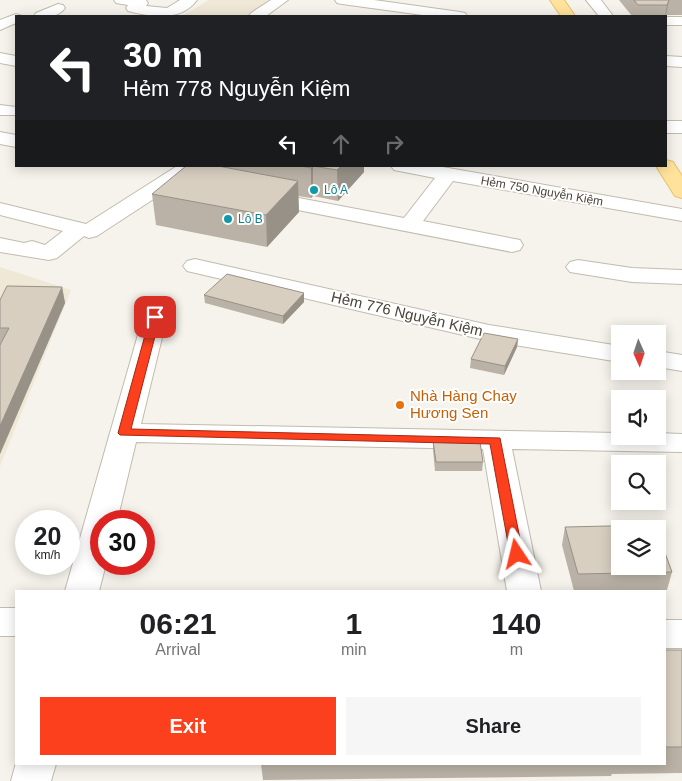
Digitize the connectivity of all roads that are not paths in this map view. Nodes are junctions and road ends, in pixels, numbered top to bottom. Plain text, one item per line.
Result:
1 (121, 0) edge
2 (190, 0) edge
3 (281, 0) edge
4 (342, 0) edge
5 (557, 0) edge
6 (593, 0) edge
7 (143, 2) edge
8 (58, 8) dead end
9 (14, 13) edge
10 (43, 15) edge
11 (167, 15) edge
12 (258, 15) edge
13 (453, 15) edge
14 (567, 15) edge
15 (605, 15) edge
16 (682, 21) edge
17 (667, 22) edge
18 (0, 26) edge
19 (15, 29) edge
20 (0, 58) edge
21 (667, 61) edge
22 (15, 62) edge
23 (682, 62) edge
24 (667, 127) edge
25 (682, 127) edge
26 (0, 138) edge
27 (15, 141) edge
28 (189, 167) edge
29 (407, 167) edge
30 (667, 167) edge
31 (448, 174) junction
32 (682, 192) edge
33 (239, 193) edge
34 (0, 209) edge
35 (682, 215) edge
36 (410, 224) junction
37 (79, 229) junction
38 (0, 245) edge
39 (512, 245) dead end
40 (195, 266) dead end
41 (578, 267) dead end
42 (682, 277) edge
43 (155, 317) dead end
44 (611, 353) edge
45 (666, 360) edge
46 (682, 363) edge
47 (124, 433) junction
48 (496, 440) junction
49 (682, 443) edge
50 (82, 590) edge
51 (524, 590) edge
52 (0, 622) edge
53 (15, 622) edge
54 (666, 634) edge
55 (682, 634) edge
56 (36, 765) edge
57 (31, 781) edge

1 - 7 street
2 - 11 street
3 - 12 street
4 - 13 street
5 - 14 main road
6 - 15 street
7 - 11 street
8 - 10 street
9 - 18 street
16 - 17 street
18 - 19 street
20 - 22 street
21 - 23 street
24 - 25 street
26 - 27 street
28 - 37 street
29 - 31 street, Hẻm 750 Nguyễn Kiệm
30 - 32 main road
31 - 35 street, Hẻm 750 Nguyễn Kiệm
31 - 36 street
33 - 36 street
34 - 37 street
36 - 39 street
37 - 38 street
40 - 44 street, Hẻm 776 Nguyễn Kiệm
41 - 42 street
43 - 47 street
45 - 46 street
47 - 48 street
47 - 50 street
48 - 49 street
48 - 51 street
52 - 53 street
54 - 55 street
56 - 57 street

